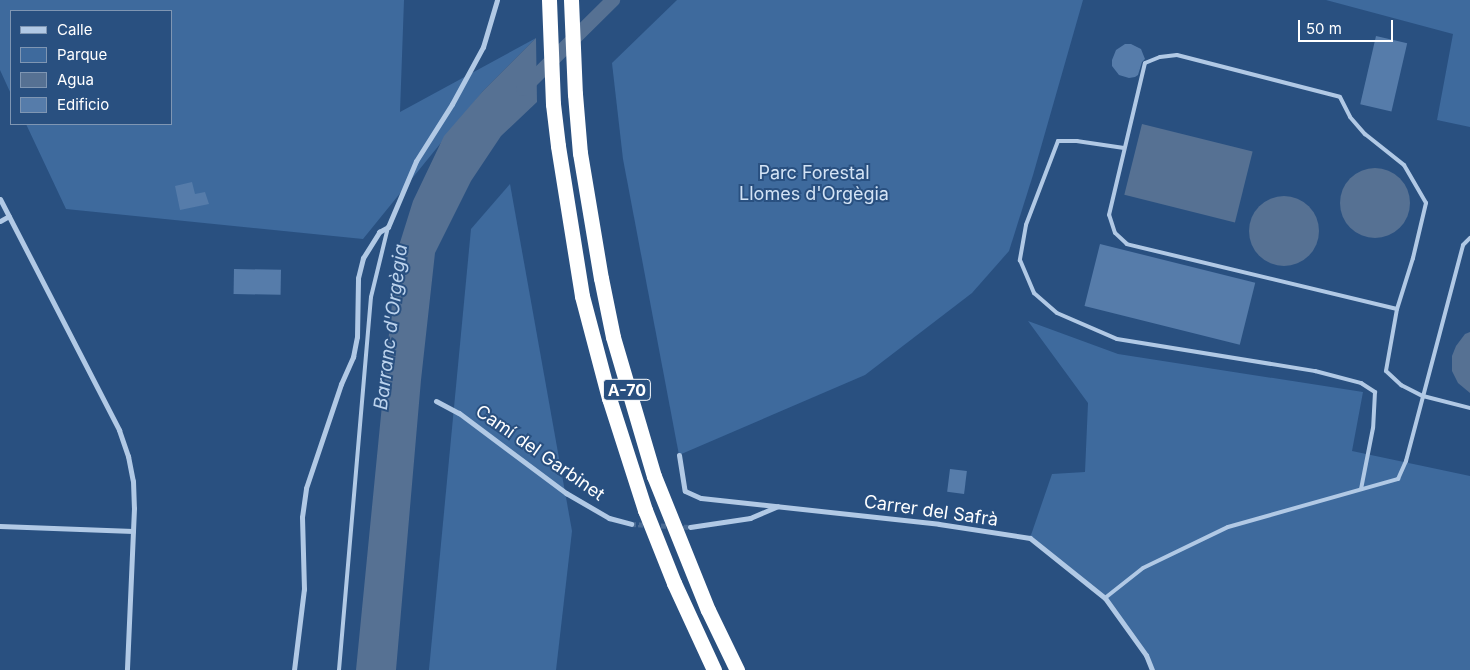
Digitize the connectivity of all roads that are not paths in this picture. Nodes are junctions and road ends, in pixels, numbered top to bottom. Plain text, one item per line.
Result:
1 (497, 0) edge
2 (549, 0) edge
3 (571, 0) edge
4 (1124, 148) junction
5 (0, 199) edge
6 (9, 216) junction
7 (0, 220) edge
8 (388, 227) junction
9 (1470, 238) edge
10 (1397, 309) junction
11 (1423, 396) junction
12 (436, 401) dead end
13 (1470, 408) edge
14 (678, 455) dead end
15 (1361, 489) junction
16 (779, 506) junction
17 (631, 524) tunnel mouth
18 (0, 526) edge
19 (690, 527) tunnel mouth
20 (133, 531) junction
21 (1105, 598) junction
22 (127, 670) edge
23 (294, 670) edge
24 (339, 670) edge
25 (714, 670) edge
26 (737, 670) edge
27 (1152, 670) edge

1 - 8 street
2 - 25 highway, A-70
3 - 26 highway, A-70
4 - 10 lane
4 - 10 lane
4 - 15 lane
5 - 6 street
6 - 7 street
6 - 20 street
8 - 23 street
8 - 24 lane
9 - 11 lane
10 - 11 lane
11 - 13 lane
11 - 15 lane
12 - 17 street, Camí del Garbinet
14 - 16 street, Carrer del Safrà
15 - 21 lane
16 - 19 street
16 - 21 street, Carrer del Safrà
18 - 20 street
20 - 22 street
21 - 27 street, Carrer del Safrà

